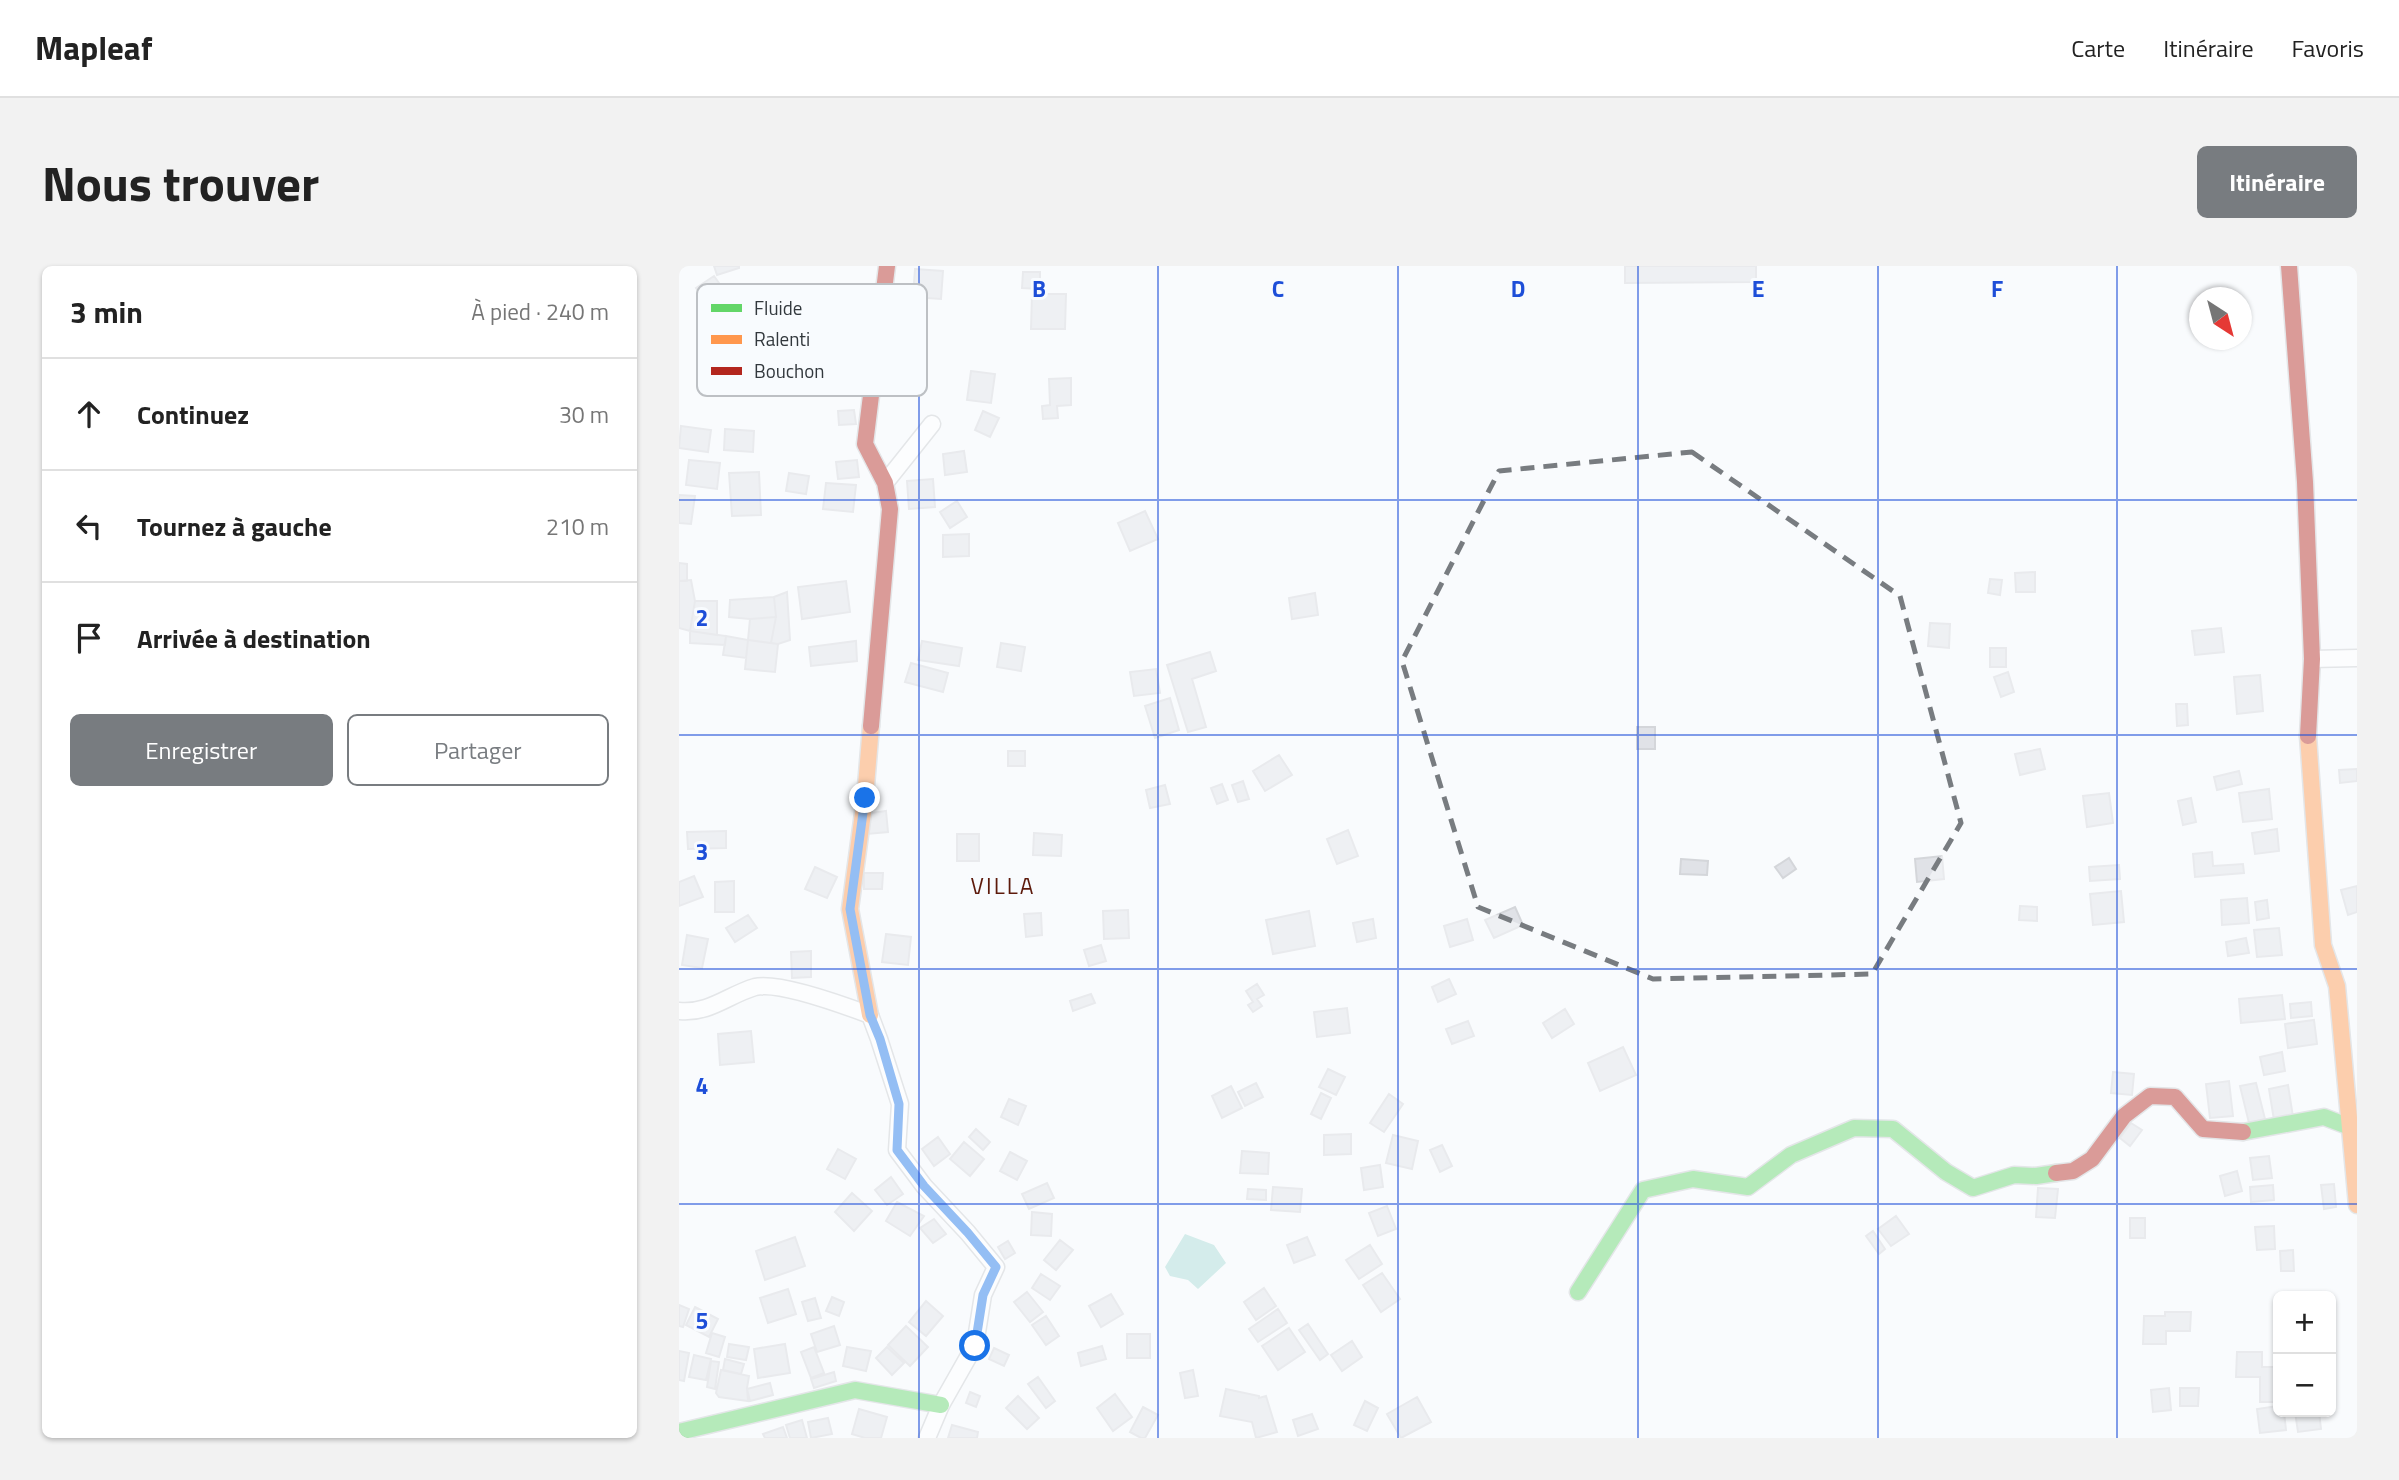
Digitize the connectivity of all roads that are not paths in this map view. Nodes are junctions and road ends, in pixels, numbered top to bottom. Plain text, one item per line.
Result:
1 (887, 266) edge
2 (2289, 266) edge
3 (885, 284) edge
4 (871, 396) edge
5 (932, 424) dead end
6 (885, 483) junction
7 (2312, 659) junction
8 (2357, 659) edge
9 (679, 1011) edge
10 (870, 1015) junction
11 (2354, 1127) edge
12 (2357, 1205) edge
13 (1579, 1292) dead end
14 (941, 1405) junction
15 (679, 1432) edge
16 (927, 1438) edge

1 - 3 street
2 - 7 street
4 - 6 street
5 - 6 street
6 - 10 street
7 - 8 street
7 - 11 street
9 - 10 street
10 - 14 street
11 - 12 street
11 - 13 street
14 - 15 street
14 - 16 street

